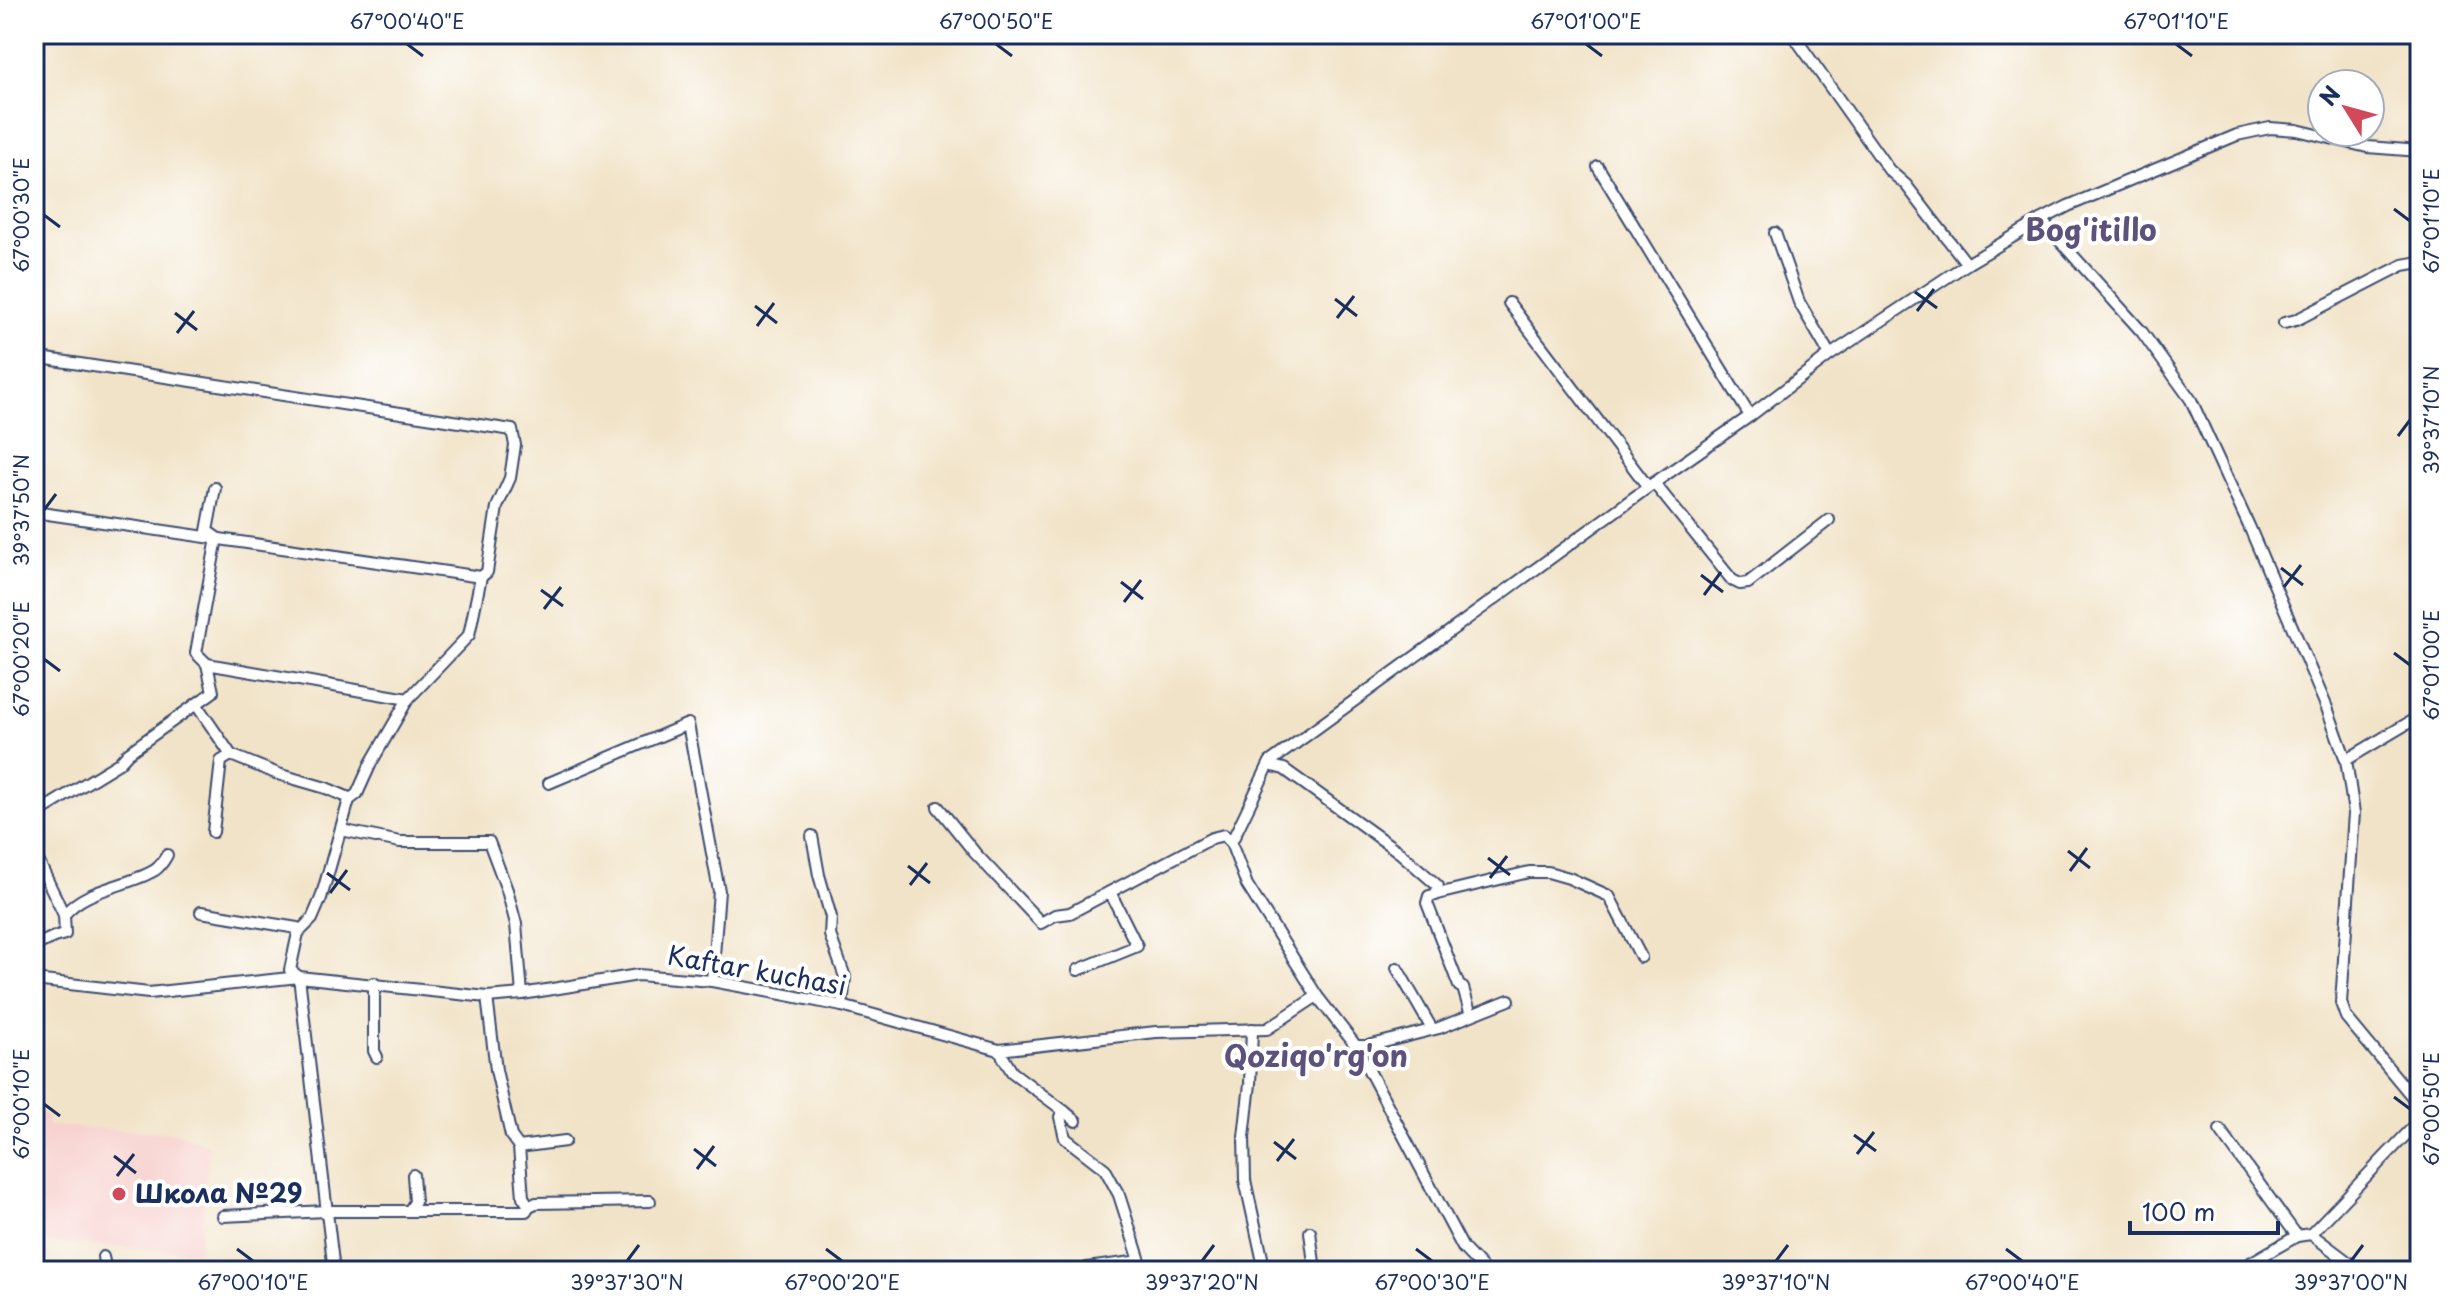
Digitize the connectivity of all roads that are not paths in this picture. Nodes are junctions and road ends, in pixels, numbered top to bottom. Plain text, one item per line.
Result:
1 (1796, 39) dead end
2 (2420, 151) edge
3 (1598, 167) dead end
4 (2041, 220) junction
5 (1775, 233) dead end
6 (2420, 262) edge
7 (1967, 264) junction
8 (1509, 303) dead end
9 (2284, 323) dead end
10 (1830, 355) junction
11 (34, 357) edge
12 (1750, 416) junction
13 (1651, 485) junction
14 (215, 488) dead end
15 (34, 512) edge
16 (1829, 520) dead end
17 (217, 538) junction
18 (481, 577) junction
19 (207, 664) junction
20 (408, 699) junction
21 (196, 704) junction
22 (2420, 716) edge
23 (231, 755) junction
24 (2346, 760) junction
25 (1269, 765) junction
26 (549, 783) dead end
27 (349, 800) junction
28 (938, 807) dead end
29 (34, 815) edge
30 (341, 830) junction
31 (213, 832) dead end
32 (812, 836) dead end
33 (1231, 843) junction
34 (34, 852) edge
35 (167, 855) dead end
36 (1110, 892) junction
37 (1436, 895) junction
38 (201, 912) dead end
39 (64, 915) junction
40 (298, 933) junction
41 (34, 946) edge
42 (1641, 957) dead end
43 (1397, 968) dead end
44 (1078, 970) dead end
45 (299, 977) junction
46 (34, 980) edge
47 (712, 981) junction
48 (374, 983) junction
49 (522, 994) junction
50 (1317, 996) junction
51 (487, 997) junction
52 (1509, 1000) dead end
53 (842, 1006) junction
54 (1471, 1015) junction
55 (1252, 1029) junction
56 (1432, 1029) junction
57 (1356, 1046) junction
58 (999, 1050) junction
59 (377, 1057) dead end
60 (2420, 1106) edge
61 (1064, 1111) junction
62 (2420, 1120) edge
63 (1076, 1121) dead end
64 (2220, 1130) dead end
65 (565, 1141) dead end
66 (519, 1147) junction
67 (413, 1175) dead end
68 (650, 1201) dead end
69 (529, 1206) junction
70 (326, 1211) junction
71 (409, 1211) junction
72 (223, 1216) dead end
73 (1310, 1232) dead end
74 (2311, 1234) junction
75 (2297, 1236) junction
76 (103, 1257) dead end
77 (1087, 1268) dead end
78 (106, 1271) edge
79 (334, 1271) edge
80 (1265, 1271) edge
81 (1315, 1271) edge
82 (1485, 1271) edge
83 (2236, 1271) edge
84 (2360, 1271) edge

1 - 7 street
2 - 4 street
3 - 12 street
4 - 7 street
4 - 24 street
5 - 10 street
6 - 9 street
7 - 10 street
8 - 13 street
10 - 12 street
11 - 18 street
12 - 13 street
13 - 16 street
13 - 25 street
14 - 17 street
15 - 17 street
17 - 18 street
17 - 19 street
18 - 20 street
19 - 20 street
19 - 21 street
20 - 27 street
21 - 23 street
21 - 29 street
22 - 24 street
23 - 27 street
23 - 31 street
24 - 60 street
25 - 33 street
25 - 37 street
26 - 47 street
27 - 30 street
28 - 36 street
30 - 40 street
30 - 49 street
32 - 53 street
33 - 36 street
33 - 50 street
34 - 39 street
35 - 39 street
36 - 44 street
37 - 42 street
37 - 54 street
38 - 40 street
39 - 41 street
40 - 45 street
43 - 56 street
45 - 46 street, Kaftar kuchasi
45 - 48 street, Kaftar kuchasi
45 - 70 street
47 - 49 street, Kaftar kuchasi
47 - 53 street, Kaftar kuchasi
48 - 51 street, Kaftar kuchasi
48 - 59 street
49 - 51 street, Kaftar kuchasi
50 - 55 street, Kaftar kuchasi
50 - 57 street
51 - 66 street
52 - 54 street
53 - 58 street, Kaftar kuchasi
54 - 56 street
55 - 58 street, Kaftar kuchasi
55 - 80 street
56 - 57 street
57 - 82 street
58 - 61 street
61 - 63 street
61 - 77 street
62 - 74 street
64 - 75 street
65 - 66 street
66 - 69 street
67 - 71 street
68 - 69 street
69 - 71 street
70 - 71 street
70 - 72 street
70 - 79 street
73 - 81 street
74 - 75 street
74 - 84 street
75 - 83 street
76 - 78 street

